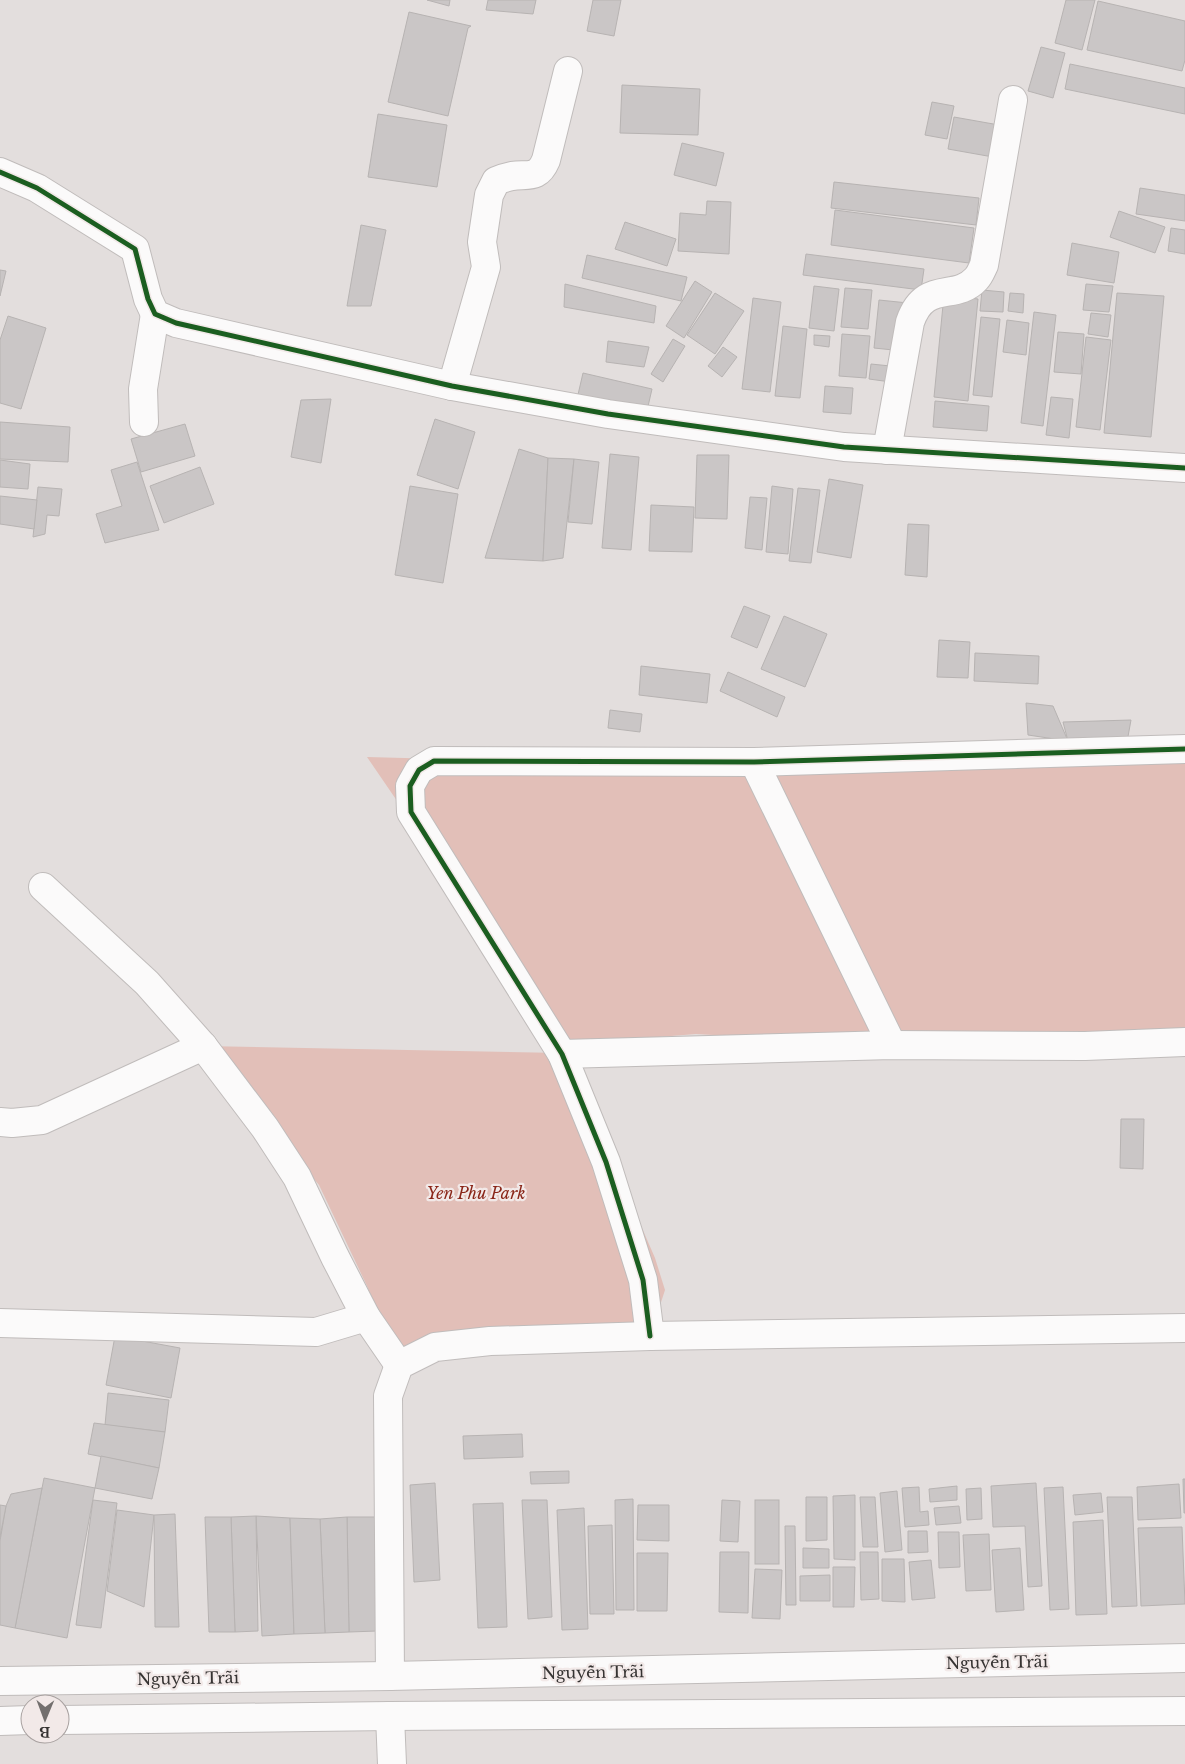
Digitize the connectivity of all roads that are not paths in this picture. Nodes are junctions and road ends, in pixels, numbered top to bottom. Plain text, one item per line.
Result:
1 (568, 71) dead end
2 (1013, 100) dead end
3 (0, 172) edge
4 (155, 314) junction
5 (452, 386) junction
6 (144, 422) dead end
7 (887, 450) junction
8 (1185, 468) edge
9 (1185, 749) edge
10 (754, 762) junction
11 (43, 887) dead end
12 (1185, 1042) edge
13 (892, 1045) junction
14 (203, 1046) junction
15 (562, 1054) junction
16 (0, 1122) edge
17 (366, 1317) junction
18 (0, 1324) edge
19 (1185, 1328) edge
20 (650, 1336) junction
21 (399, 1364) junction
22 (1185, 1658) edge
23 (390, 1676) junction
24 (0, 1680) edge
25 (1185, 1711) edge
26 (390, 1716) junction
27 (20, 1720) edge
28 (70, 1720) edge
29 (0, 1721) edge
30 (392, 1764) edge

1 - 5 street
2 - 7 street
3 - 4 street
4 - 5 street
4 - 6 street
5 - 7 street
7 - 8 street
9 - 10 street
10 - 13 street
10 - 15 street
11 - 14 street
12 - 13 street
13 - 15 street
14 - 16 street
14 - 17 street
15 - 20 street
17 - 18 street
17 - 21 street
19 - 20 street
20 - 21 street
21 - 23 street
22 - 23 street, Nguyễn Trãi
23 - 24 street, Nguyễn Trãi
23 - 26 street
25 - 26 street
26 - 28 street
26 - 30 street
27 - 29 street

